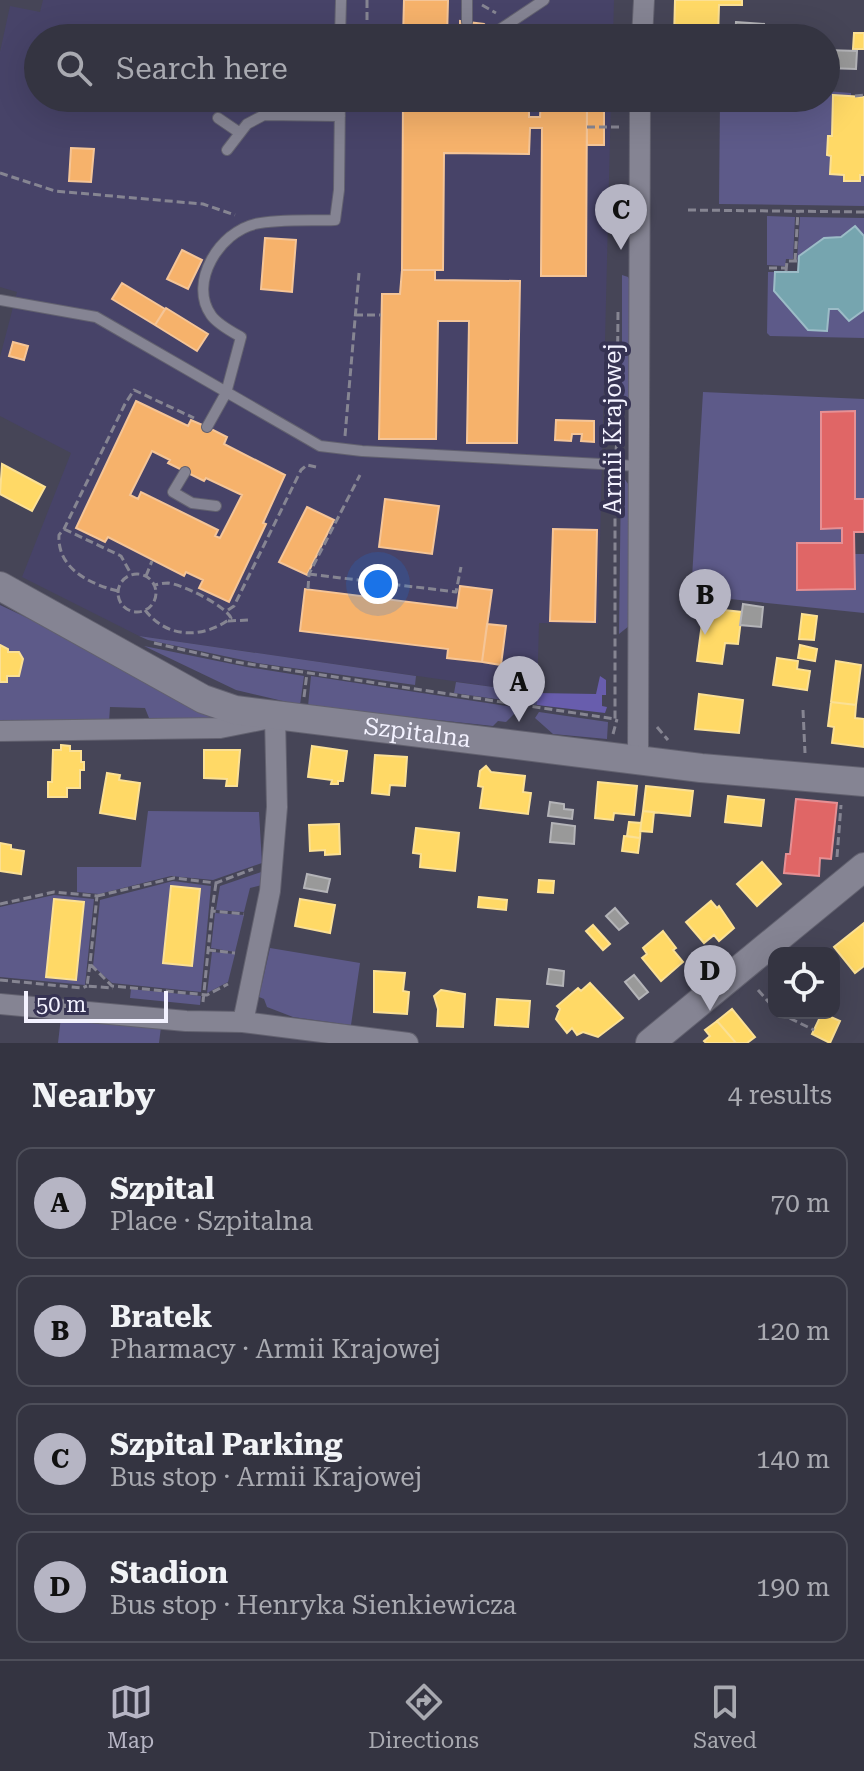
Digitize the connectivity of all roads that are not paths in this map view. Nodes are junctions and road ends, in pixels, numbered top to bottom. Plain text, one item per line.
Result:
1 (341, 0) edge
2 (467, 0) edge
3 (544, 0) edge
4 (644, 0) edge
5 (467, 22) dead end
6 (340, 24) edge
7 (508, 24) edge
8 (643, 24) edge
9 (340, 112) edge
10 (640, 112) edge
11 (340, 116) junction
12 (218, 118) dead end
13 (240, 133) junction
14 (227, 150) dead end
15 (0, 300) edge
16 (226, 393) junction
17 (208, 426) road end
18 (638, 466) junction
19 (185, 472) dead end
20 (216, 506) dead end
21 (6, 585) edge
22 (275, 717) junction
23 (0, 731) edge
24 (638, 760) junction
25 (853, 787) edge
26 (864, 867) edge
27 (0, 1004) edge
28 (243, 1022) junction
29 (408, 1043) edge
30 (650, 1043) edge

1 - 6 lane
2 - 5 lane
3 - 7 lane
4 - 8 street
9 - 11 lane
10 - 18 street, Armii Krajowej
11 - 13 lane
11 - 16 lane
12 - 13 lane
13 - 14 lane
15 - 16 lane
16 - 17 lane
16 - 18 lane
18 - 24 street, Armii Krajowej
19 - 20 lane
21 - 22 street, Szpitalna
22 - 23 street
22 - 24 street, Szpitalna
22 - 28 street
24 - 25 street, Szpitalna
26 - 30 street
27 - 28 street
28 - 29 street

